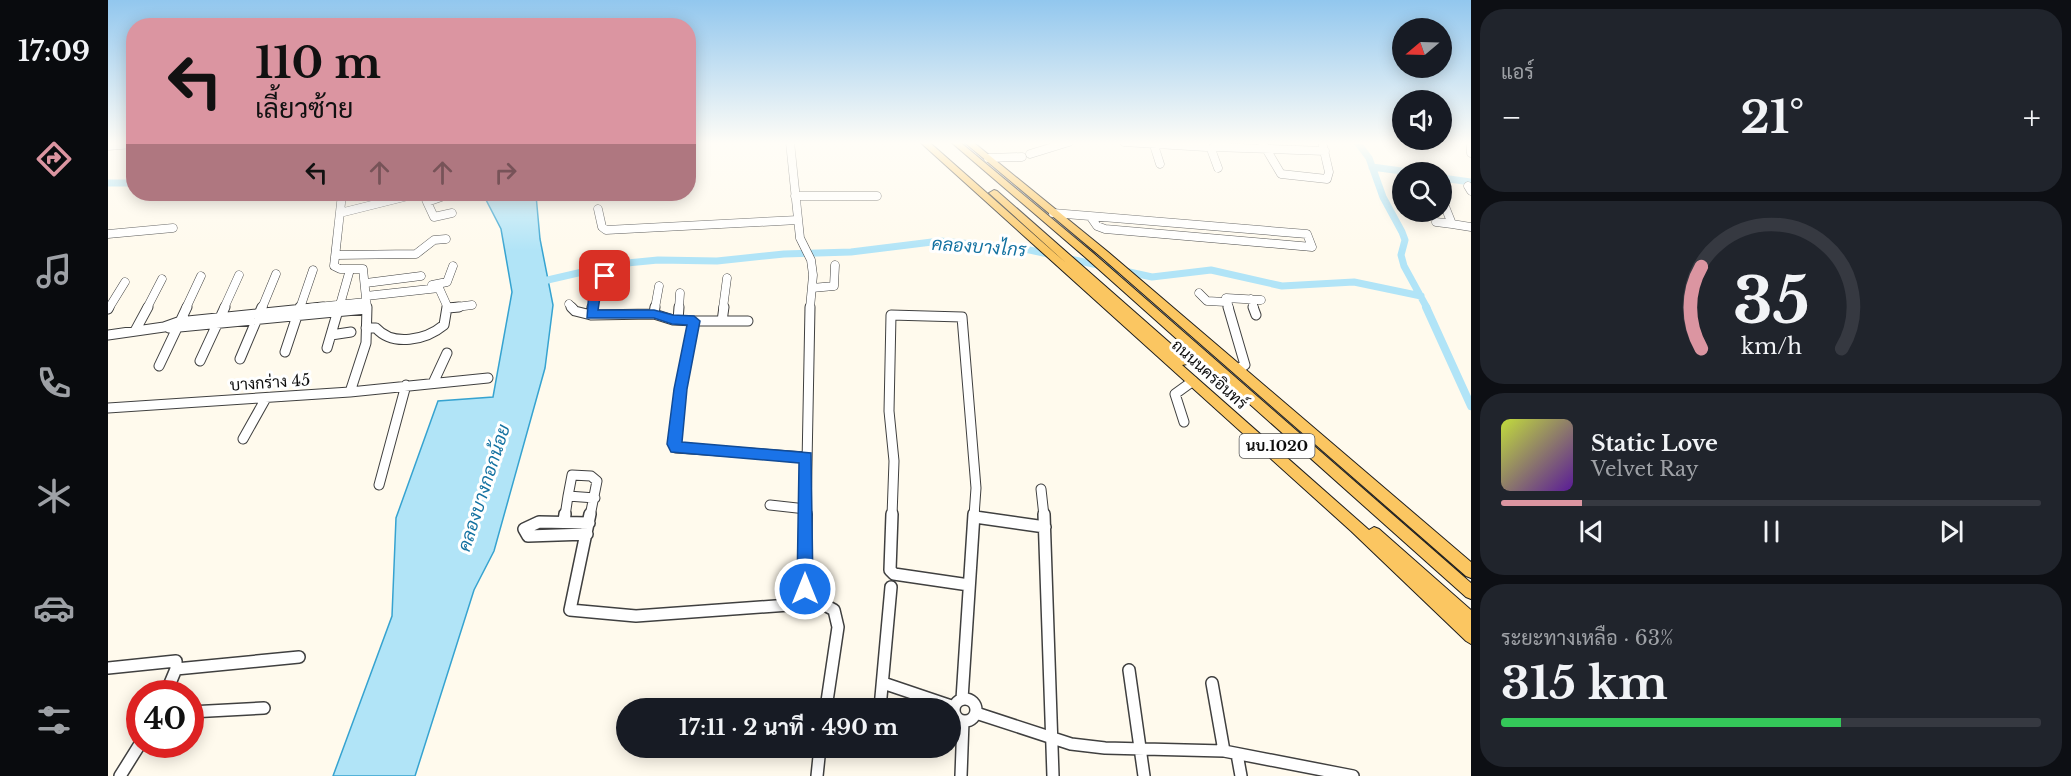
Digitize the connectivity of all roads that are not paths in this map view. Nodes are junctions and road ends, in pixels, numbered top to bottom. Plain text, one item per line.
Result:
1 (793, 178) edge
2 (964, 178) edge
3 (974, 178) edge
4 (999, 178) edge
5 (1012, 178) edge
6 (795, 196) junction
7 (877, 196) dead end
8 (341, 201) edge
9 (391, 201) edge
10 (430, 201) edge
11 (427, 202) joint
12 (598, 209) dead end
13 (340, 213) junction
14 (452, 213) dead end
15 (1053, 213) junction
16 (1090, 216) junction
17 (798, 220) junction
18 (1436, 222) dead end
19 (1452, 224) joint
20 (1471, 227) edge
21 (173, 228) dead end
22 (1256, 230) junction
23 (108, 234) edge
24 (446, 239) dead end
25 (1263, 244) junction
26 (1057, 255) junction
27 (335, 260) junction
28 (835, 265) dead end
29 (453, 266) dead end
30 (313, 270) dead end
31 (349, 273) dead end
32 (622, 273) dead end
33 (276, 274) dead end
34 (239, 275) dead end
35 (201, 276) dead end
36 (421, 276) dead end
37 (728, 278) dead end
38 (162, 279) dead end
39 (124, 282) dead end
40 (659, 286) dead end
41 (812, 288) junction
42 (680, 293) dead end
43 (1199, 293) dead end
44 (366, 297) junction
45 (1251, 299) junction
46 (1261, 300) dead end
47 (1226, 302) junction
48 (569, 304) dead end
49 (472, 305) dead end
50 (448, 308) junction
51 (108, 309) edge
52 (340, 309) junction
53 (299, 313) junction
54 (654, 314) junction
55 (591, 315) junction
56 (1256, 315) dead end
57 (259, 317) junction
58 (678, 320) junction
59 (218, 321) junction
60 (694, 321) junction
61 (722, 321) junction
62 (748, 321) dead end
63 (177, 326) junction
64 (366, 328) junction
65 (135, 331) junction
66 (351, 332) dead end
67 (331, 335) junction
68 (109, 336) edge
69 (327, 348) dead end
70 (285, 352) dead end
71 (447, 353) dead end
72 (240, 359) dead end
73 (200, 361) dead end
74 (159, 366) dead end
75 (1238, 369) junction
76 (488, 378) dead end
77 (434, 381) junction
78 (1193, 381) junction
79 (406, 386) junction
80 (350, 392) junction
81 (266, 398) junction
82 (108, 408) edge
83 (1184, 422) dead end
84 (243, 439) dead end
85 (806, 457) junction
86 (379, 485) dead end
87 (1041, 489) dead end
88 (568, 496) junction
89 (595, 498) junction
90 (770, 505) dead end
91 (806, 509) junction
92 (975, 517) junction
93 (564, 522) junction
94 (1045, 527) junction
95 (588, 528) junction
96 (1471, 571) edge
97 (969, 585) junction
98 (891, 587) dead end
99 (1471, 592) edge
100 (808, 596) junction
101 (1471, 620) edge
102 (1471, 636) edge
103 (299, 657) dead end
104 (108, 668) edge
105 (176, 669) junction
106 (1128, 670) dead end
107 (171, 680) edge
108 (1212, 683) dead end
109 (883, 684) junction
110 (828, 698) edge
111 (881, 698) edge
112 (938, 698) edge
113 (958, 698) edge
114 (961, 703) edge
115 (264, 708) dead end
116 (204, 711) edge
117 (976, 713) junction
118 (963, 721) joint
119 (1052, 740) junction
120 (1141, 747) junction
121 (1231, 752) junction
122 (131, 758) edge
123 (819, 758) edge
124 (120, 776) edge
125 (817, 776) edge
126 (961, 776) edge
127 (1053, 776) edge
128 (1144, 776) edge
129 (1241, 776) edge
130 (1353, 776) edge

1 - 6 street
2 - 26 main road, ถนนนครอินทร์ / นบ.1020
3 - 26 main road, ถนนนครอินทร์ / นบ.1020
4 - 99 main road, ถนนนครอินทร์ / นบ.1020
5 - 15 main road, ถนนนครอินทร์ / นบ.1020
6 - 7 street
6 - 17 street
8 - 13 street
9 - 13 street
10 - 11 street
11 - 14 street
12 - 17 street
13 - 27 street
15 - 16 street
15 - 75 main road, ถนนนครอินทร์ / นบ.1020
16 - 22 street
16 - 25 street
17 - 41 street
18 - 19 street
19 - 20 street
21 - 23 street
22 - 25 street
22 - 25 street
24 - 27 street
26 - 78 main road, ถนนนครอินทร์ / นบ.1020
26 - 101 main road, ถนนนครอินทร์ / นบ.1020
27 - 44 street
28 - 41 street
29 - 44 street
30 - 53 street
31 - 52 street
32 - 55 street
33 - 57 street
34 - 59 street
35 - 63 street
36 - 44 street
37 - 61 street
38 - 65 street
39 - 51 street
40 - 54 street
41 - 85 street
42 - 58 street
43 - 47 street
44 - 50 street
44 - 52 street
44 - 64 street
45 - 46 street
45 - 47 street
45 - 56 street
47 - 75 street
48 - 55 street
49 - 50 street
50 - 64 street
52 - 53 street
52 - 67 street
53 - 57 street
53 - 70 street
54 - 55 street
54 - 58 street
57 - 59 street
57 - 72 street
58 - 60 street
59 - 63 street
59 - 73 street
60 - 61 street
60 - 85 street
61 - 62 street
63 - 65 street
63 - 74 street
64 - 80 street
65 - 68 street
66 - 67 street
67 - 69 street
71 - 77 street
75 - 96 main road, ถนนนครอินทร์ / นบ.1020
76 - 77 street, บางกร่าง 45
77 - 79 street, บางกร่าง 45
78 - 83 street
78 - 102 main road, ถนนนครอินทร์ / นบ.1020
79 - 80 street, บางกร่าง 45
79 - 86 street
80 - 81 street, บางกร่าง 45
81 - 82 street, บางกร่าง 45
81 - 84 street
85 - 91 street
87 - 94 street
88 - 89 street
88 - 89 street
88 - 93 street
89 - 95 street
90 - 91 street
91 - 100 street
92 - 94 street
92 - 97 street
92 - 97 street
93 - 95 street
93 - 95 street
94 - 119 street
95 - 100 street
97 - 113 street
98 - 109 street
100 - 110 street
103 - 105 street
104 - 105 street
105 - 107 street
106 - 120 street
108 - 121 street
109 - 111 street
109 - 112 street
114 - 117 street
115 - 116 street
117 - 118 street
117 - 119 street
118 - 126 street
119 - 120 street
119 - 127 street
120 - 121 street
120 - 128 street
121 - 129 street
121 - 130 street
122 - 124 street
123 - 125 street

